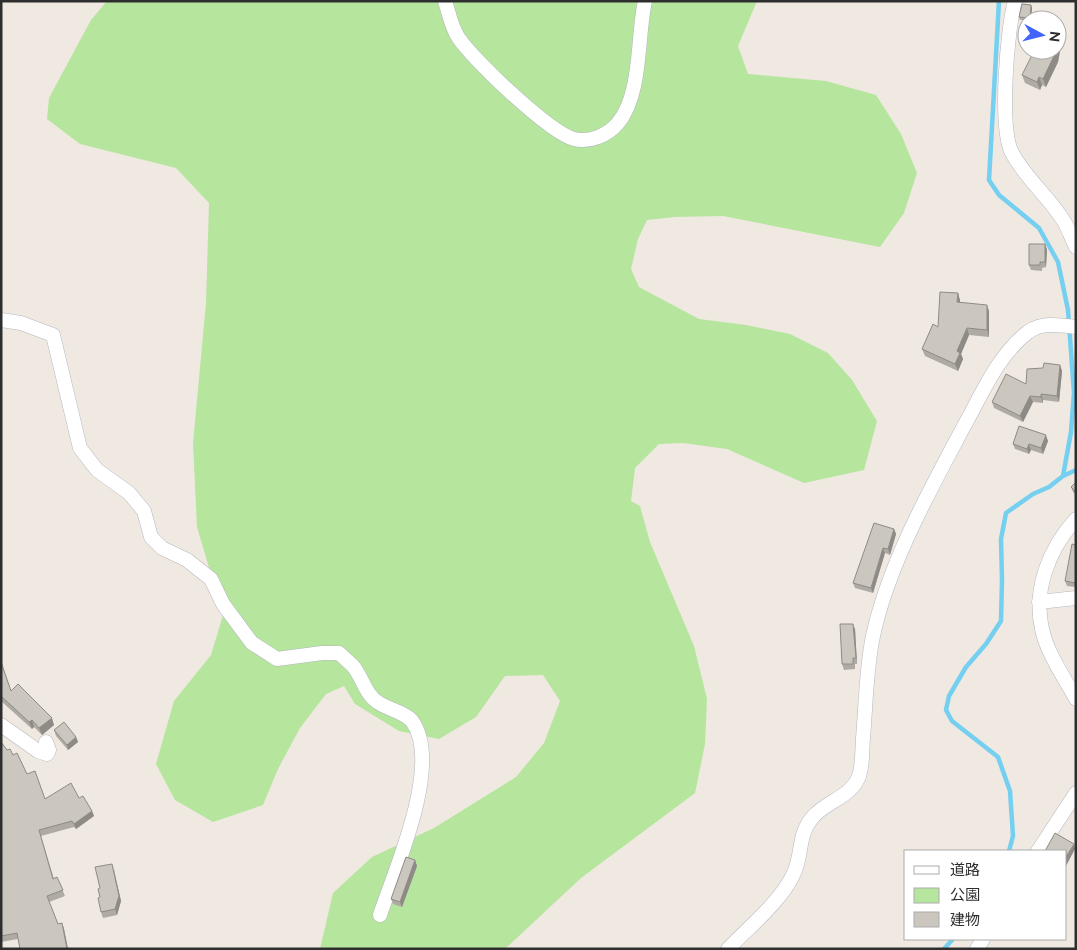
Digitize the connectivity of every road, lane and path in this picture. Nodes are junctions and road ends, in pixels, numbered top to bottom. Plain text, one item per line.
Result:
1 (445, 1) edge
2 (645, 1) edge
3 (1015, 1) edge
4 (1076, 248) edge
5 (1, 320) edge
6 (1076, 327) edge
7 (1076, 519) edge
8 (1076, 598) edge
9 (1039, 602) junction
10 (1076, 698) edge
11 (1, 725) edge
12 (46, 742) dead end
13 (1076, 793) edge
14 (1039, 850) edge
15 (380, 915) dead end
16 (728, 949) edge

1 - 2 street
3 - 4 street
5 - 15 street
6 - 16 street
7 - 9 street
8 - 9 street
9 - 10 street
11 - 12 street
13 - 14 street

